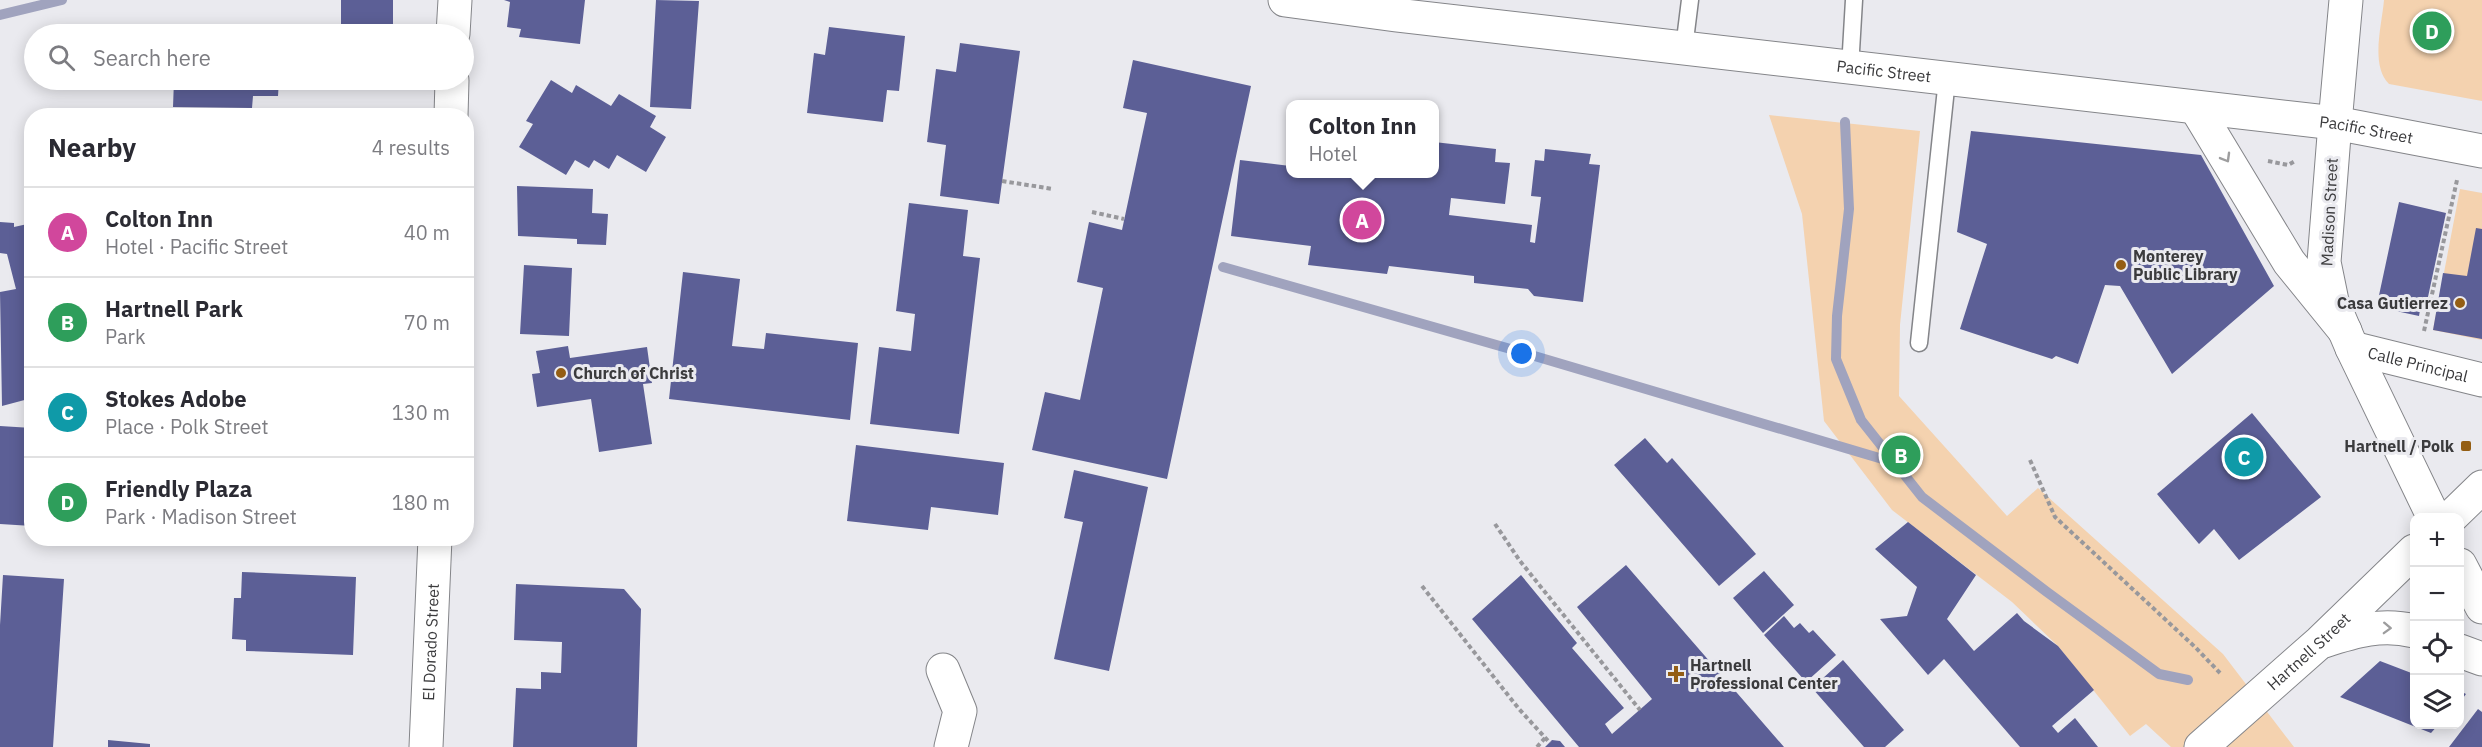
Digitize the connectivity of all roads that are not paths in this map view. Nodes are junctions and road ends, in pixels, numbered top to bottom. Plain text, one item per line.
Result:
1 (455, 0) edge
2 (1285, 0) edge
3 (1690, 0) edge
4 (1854, 0) edge
5 (2346, 0) edge
6 (454, 24) edge
7 (1684, 48) junction
8 (1850, 68) junction
9 (1947, 79) junction
10 (452, 90) edge
11 (451, 108) edge
12 (2196, 108) junction
13 (2334, 123) junction
14 (2482, 151) edge
15 (2348, 339) junction
16 (1919, 343) dead end
17 (2482, 380) edge
18 (2482, 487) edge
19 (2432, 513) edge
20 (2455, 513) edge
21 (435, 546) edge
22 (2410, 556) edge
23 (2461, 567) edge
24 (2482, 607) edge
25 (2410, 630) edge
26 (2320, 642) junction
27 (2464, 652) edge
28 (2482, 659) edge
29 (943, 670) dead end
30 (426, 747) edge
31 (951, 747) edge
32 (2201, 747) edge

1 - 6 street
2 - 7 street, Pacific Street
3 - 7 lane
4 - 8 lane
5 - 13 street, Madison Street
7 - 8 street, Pacific Street
8 - 9 street, Pacific Street
9 - 12 street, Pacific Street
9 - 16 lane
10 - 11 street
12 - 13 street, Pacific Street
12 -> 15 street
13 - 14 street, Pacific Street
13 - 15 street, Madison Street
15 - 17 street, Calle Principal
15 - 19 street
18 - 20 street
21 - 30 street, El Dorado Street
22 - 26 street, Hartnell Street
23 - 24 street
26 -> 25 street
26 - 32 street, Hartnell Street
27 - 28 street
29 - 31 street

